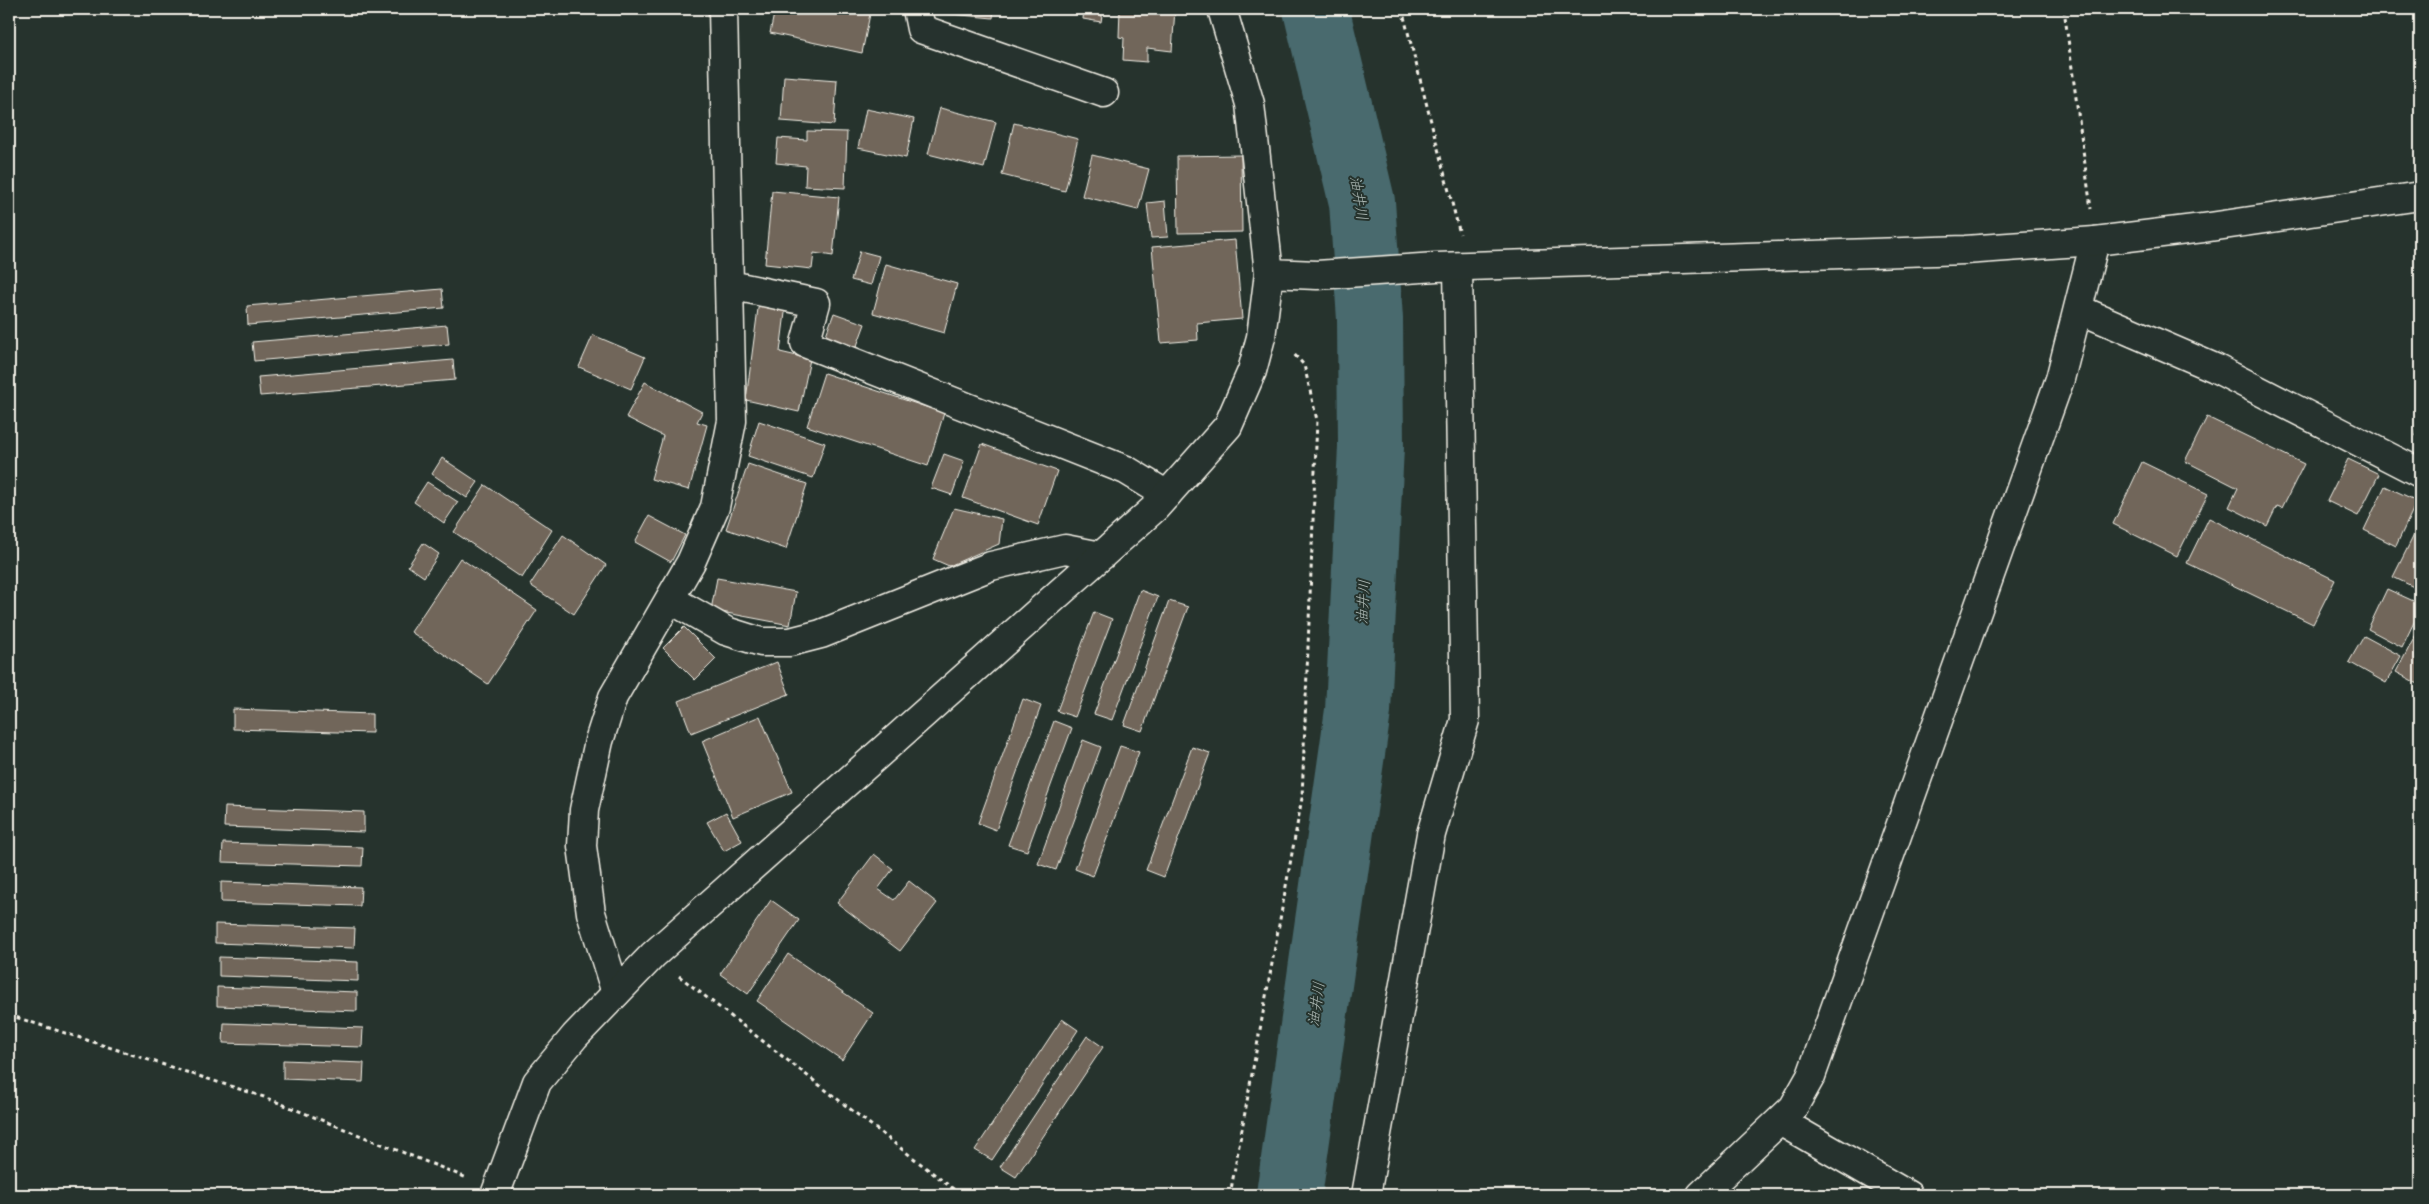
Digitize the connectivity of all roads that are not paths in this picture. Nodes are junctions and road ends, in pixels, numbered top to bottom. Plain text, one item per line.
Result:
1 (723, 9) edge
2 (917, 9) edge
3 (1222, 9) edge
4 (1104, 93) dead end
5 (2420, 196) edge
6 (2095, 241) junction
7 (1454, 267) junction
8 (1269, 273) junction
9 (730, 285) junction
10 (2078, 309) junction
11 (2420, 473) edge
12 (1167, 495) junction
13 (1102, 556) junction
14 (670, 599) junction
15 (616, 994) junction
16 (1780, 1121) junction
17 (495, 1192) edge
18 (1366, 1195) edge
19 (1701, 1195) edge
20 (1908, 1195) edge

1 - 9 street
2 - 4 street
3 - 8 street
5 - 6 street
6 - 7 street
6 - 10 street
7 - 8 street
7 - 18 street
8 - 12 street
9 - 12 street
9 - 14 street
10 - 11 street
10 - 16 street
12 - 13 street
13 - 14 street
13 - 15 street
14 - 15 street
15 - 17 street
16 - 19 street
16 - 20 street

